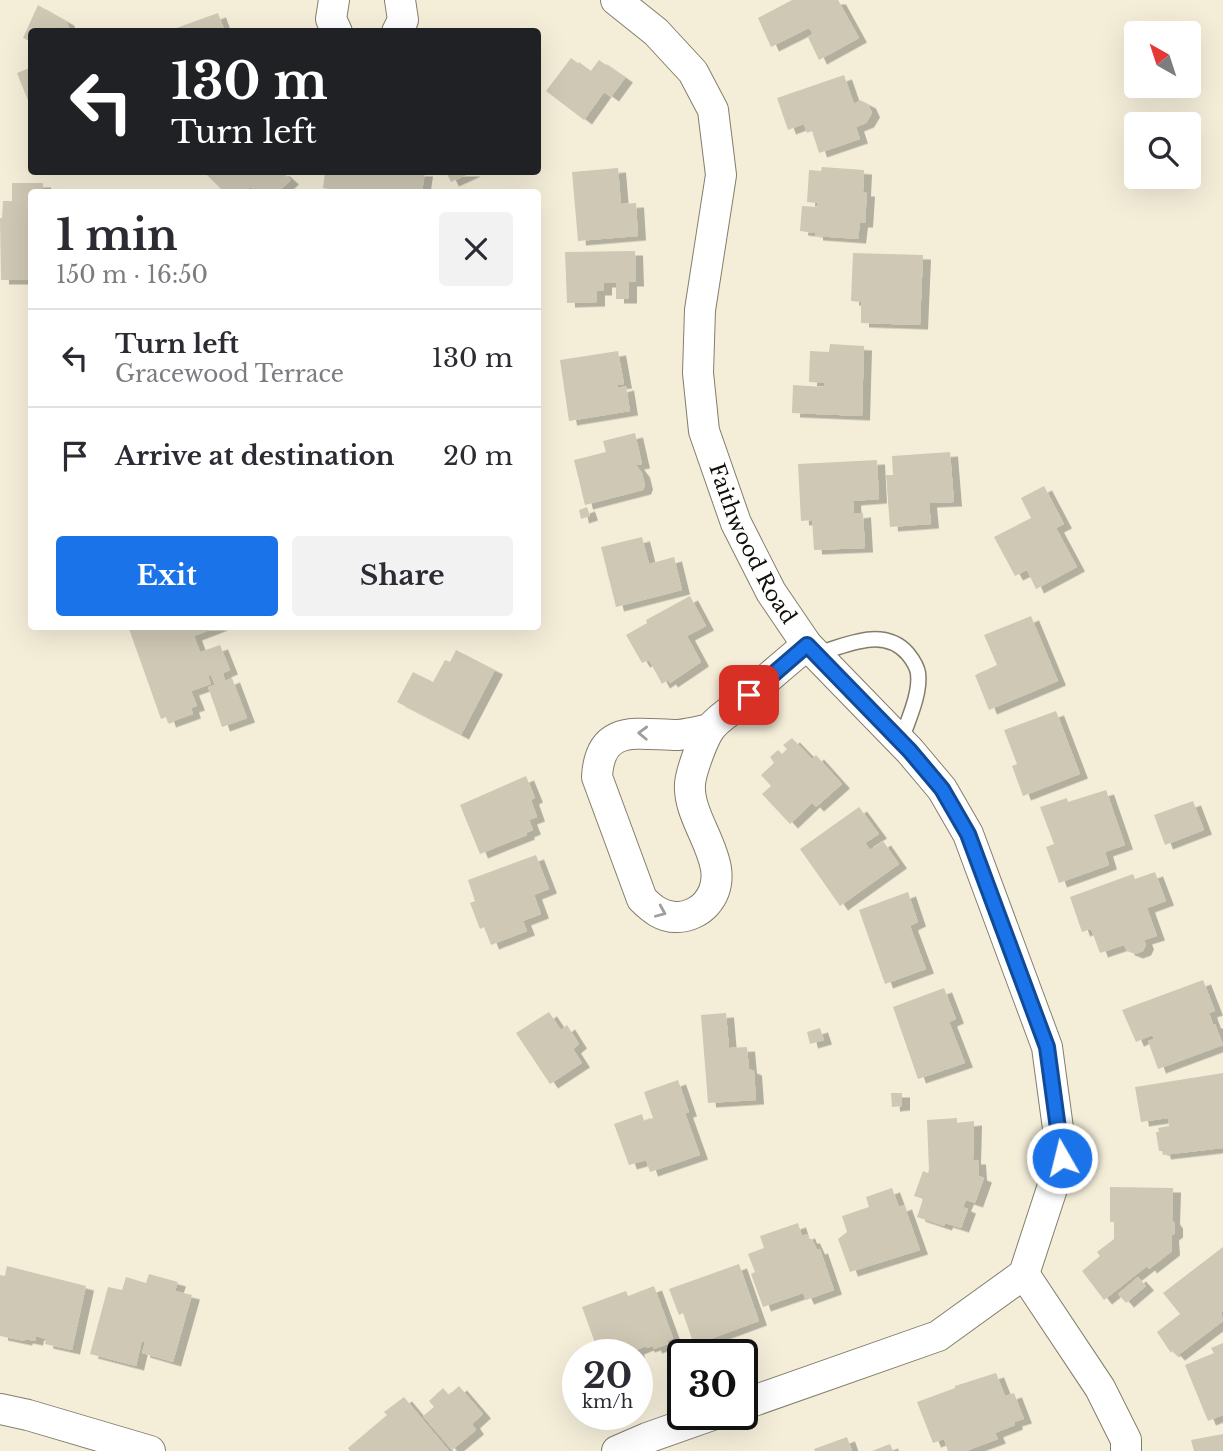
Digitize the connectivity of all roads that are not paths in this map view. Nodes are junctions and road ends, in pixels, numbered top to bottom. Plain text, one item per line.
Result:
1 (334, 0) edge
2 (400, 0) edge
3 (615, 0) edge
4 (335, 28) edge
5 (399, 28) edge
6 (812, 650) junction
7 (710, 729) junction
8 (901, 741) junction
9 (1024, 1274) junction
10 (758, 1399) edge
11 (0, 1409) edge
12 (670, 1430) edge
13 (150, 1451) edge
14 (617, 1451) edge
15 (1126, 1451) edge

1 - 4 street
2 - 5 street
3 - 6 street, Faithwood Road
6 - 7 street
6 - 8 street, Faithwood Road
6 - 8 lane
7 -> 7 street
8 - 9 street, Faithwood Road
9 - 10 street
9 - 15 street
11 - 13 street
12 - 14 street

